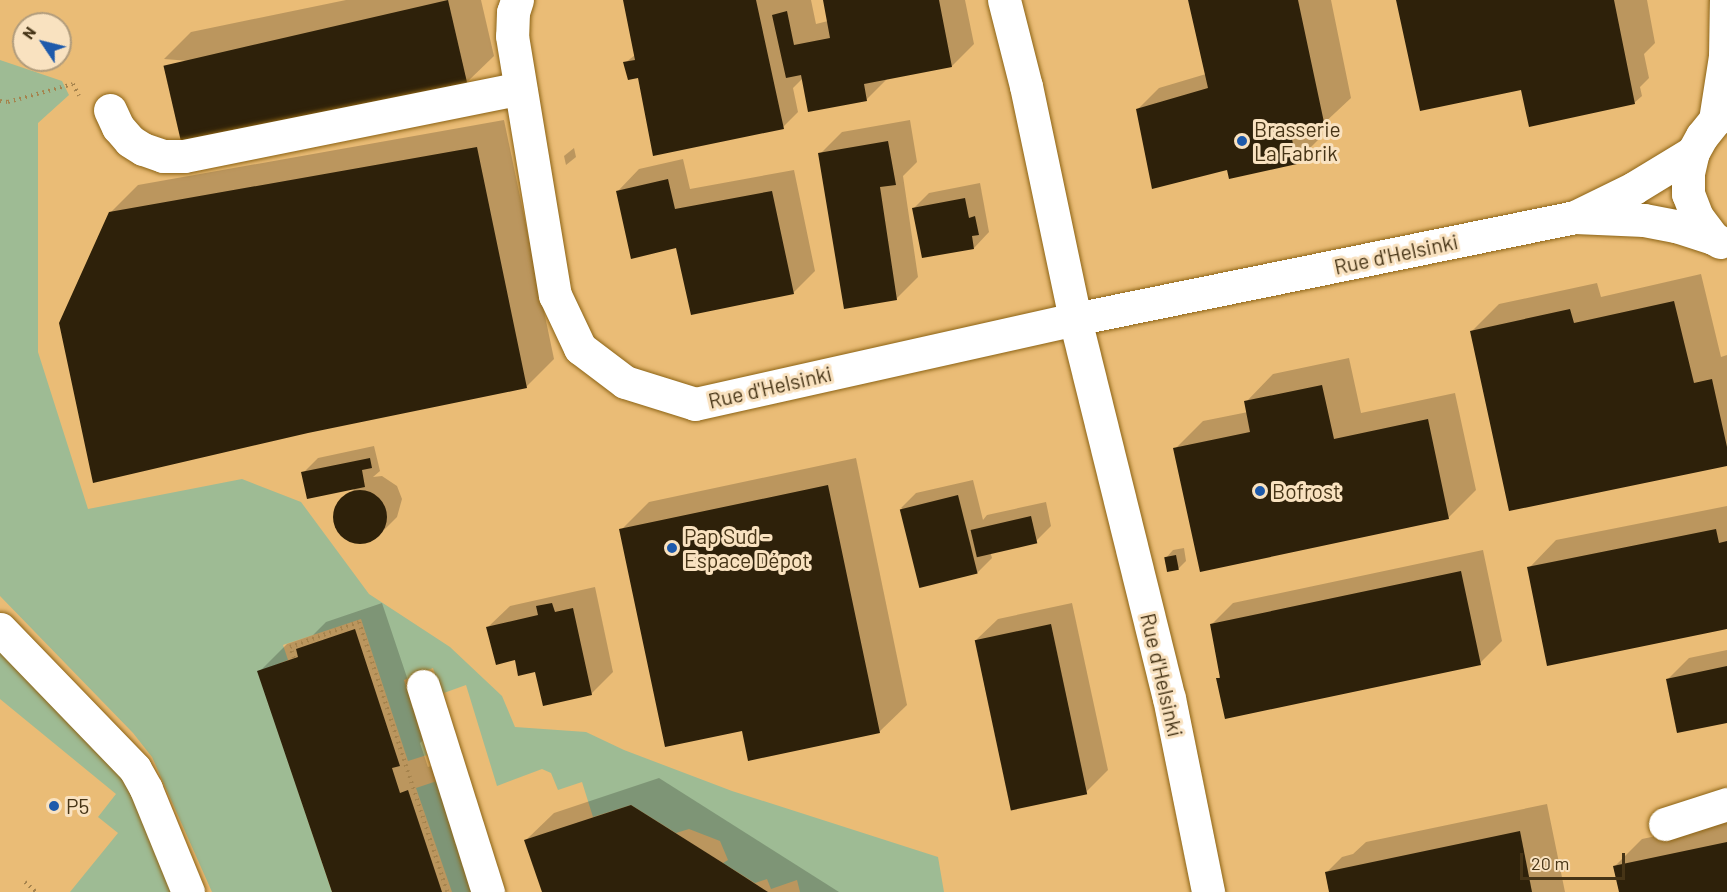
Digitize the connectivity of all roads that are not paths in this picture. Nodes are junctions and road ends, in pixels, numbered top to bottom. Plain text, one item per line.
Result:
1 (517, 0) edge
2 (1004, 0) edge
3 (1726, 0) edge
4 (520, 88) junction
5 (110, 110) dead end
6 (1721, 116) edge
7 (1693, 152) junction
8 (1575, 217) junction
9 (1720, 242) edge
10 (1075, 319) junction
11 (0, 629) edge
12 (423, 686) dead end
13 (1727, 804) edge
14 (1665, 824) dead end
15 (188, 892) edge
16 (488, 892) edge
17 (1208, 892) edge

1 - 4 street, Rue d'Helsinki
2 - 10 street, Rue d'Helsinki
3 - 6 street
4 - 5 street
4 - 10 street, Rue d'Helsinki
6 - 7 street
7 - 8 street, Rue d'Helsinki
7 - 9 street
8 - 9 street, Rue d'Helsinki
8 - 10 street, Rue d'Helsinki
10 - 17 street, Rue d'Helsinki
11 - 15 street
12 - 16 street
13 - 14 street

